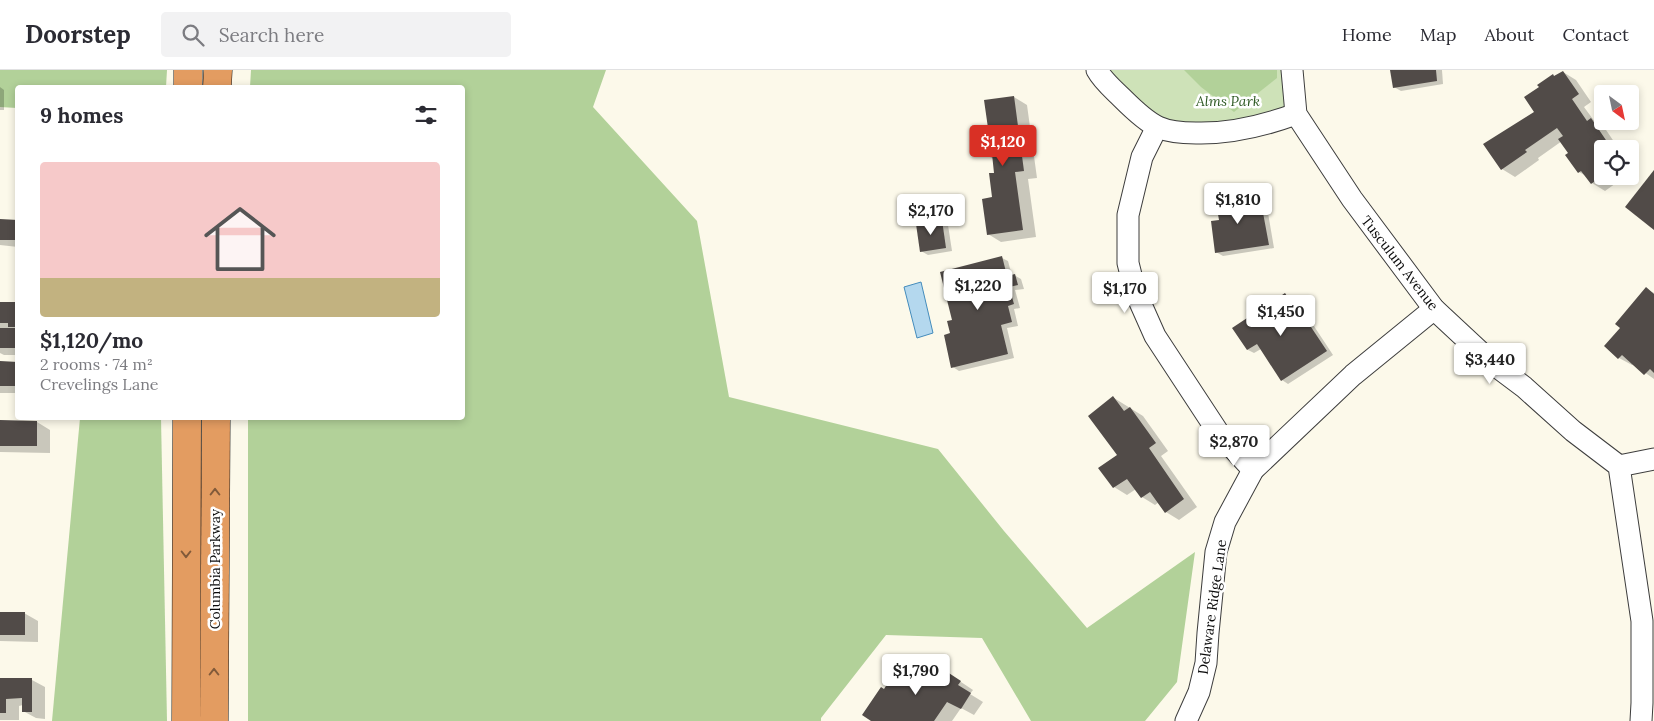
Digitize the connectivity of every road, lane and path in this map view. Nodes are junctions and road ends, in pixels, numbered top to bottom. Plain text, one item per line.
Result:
1 (188, 70) edge
2 (218, 70) edge
3 (1097, 70) edge
4 (1292, 70) edge
5 (188, 85) edge
6 (217, 85) edge
7 (1296, 114) junction
8 (1157, 127) junction
9 (1434, 309) junction
10 (187, 420) edge
11 (216, 420) edge
12 (1654, 459) edge
13 (1619, 466) junction
14 (1252, 470) junction
15 (186, 721) edge
16 (214, 721) edge
17 (1186, 721) edge
18 (1641, 721) edge

1 - 5 highway
2 - 6 highway
3 - 8 street
4 - 7 street, Tusculum Avenue
7 - 8 street
7 - 9 street, Tusculum Avenue
8 - 14 street
9 - 13 street, Tusculum Avenue
9 - 14 street, Delaware Ridge Lane
10 -> 15 highway, Columbia Parkway
16 -> 11 highway, Columbia Parkway
12 - 13 street
13 - 18 street
14 - 17 street, Delaware Ridge Lane

